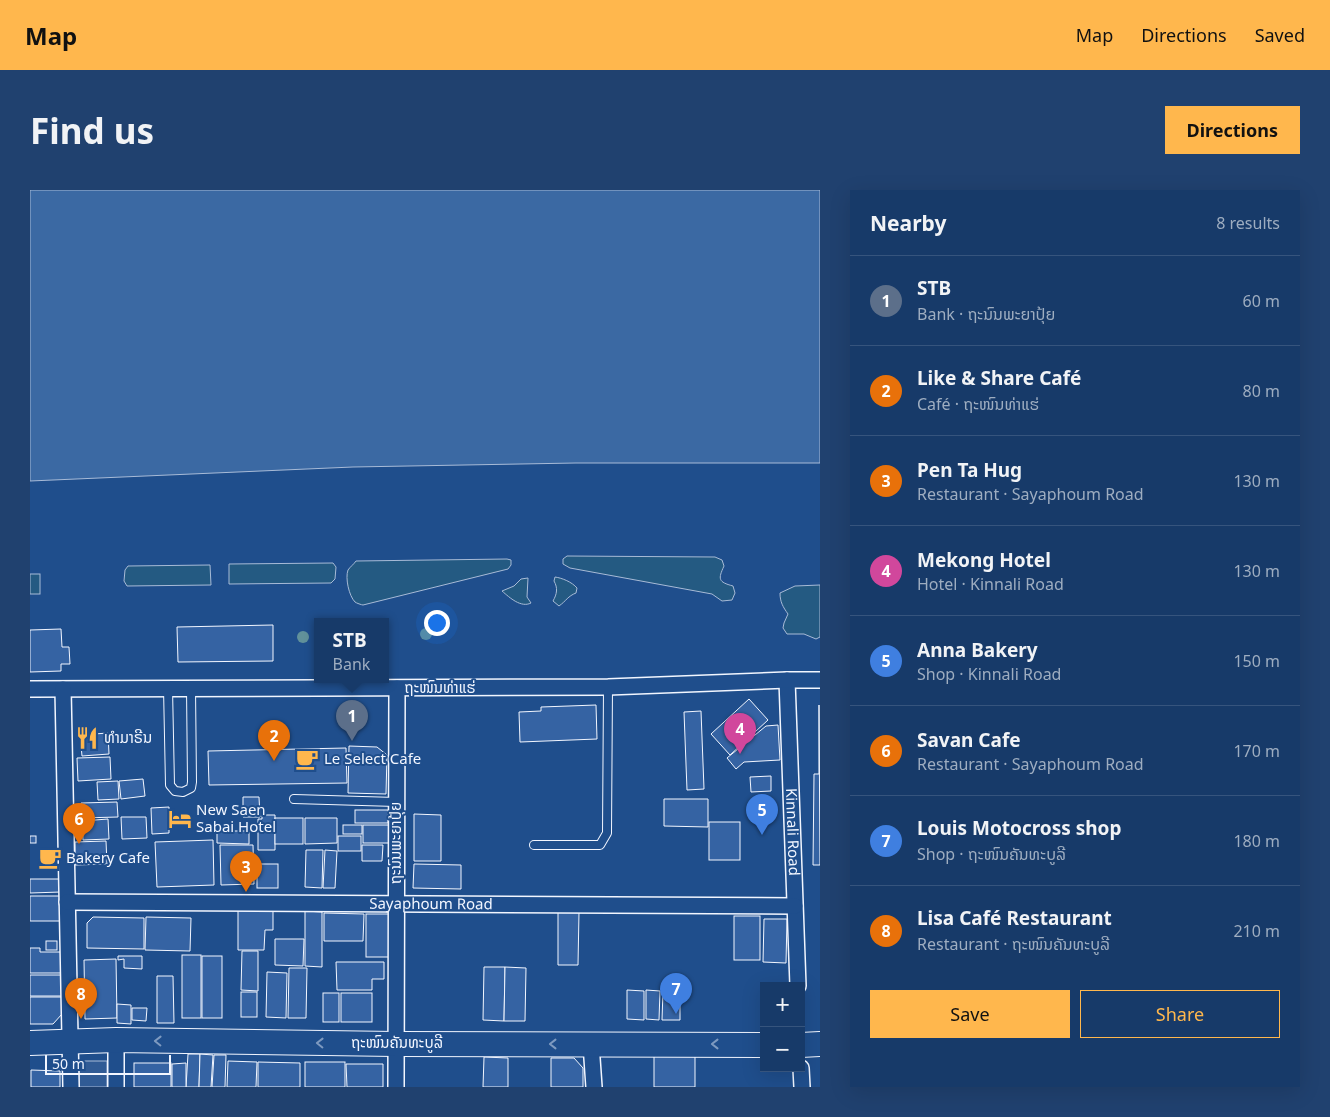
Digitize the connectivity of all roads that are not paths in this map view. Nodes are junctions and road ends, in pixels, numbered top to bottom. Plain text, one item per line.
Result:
1 (787, 680) junction
2 (820, 680) edge
3 (608, 687) junction
4 (168, 688) junction
5 (191, 688) junction
6 (397, 688) junction
7 (30, 689) edge
8 (63, 689) junction
9 (294, 799) dead end
10 (396, 802) junction
11 (534, 845) dead end
12 (68, 902) junction
13 (395, 904) junction
14 (795, 906) junction
15 (798, 982) edge
16 (116, 1040) junction
17 (71, 1041) junction
18 (30, 1043) edge
19 (395, 1044) junction
20 (591, 1044) junction
21 (820, 1044) edge
22 (760, 1045) edge
23 (805, 1045) edge
24 (801, 1072) edge
25 (71, 1087) edge
26 (116, 1087) edge
27 (396, 1087) edge
28 (594, 1087) edge
29 (802, 1087) edge

1 - 2 street, ຖະໜົນທ່າແຮ່
1 - 3 street, ຖະໜົນທ່າແຮ່
1 - 14 street, Kinnali Road
3 - 6 street, ຖະໜົນທ່າແຮ່
3 - 11 lane
4 - 5 street, ຖະໜົນທ່າແຮ່
4 - 5 lane
4 - 8 street, ຖະໜົນທ່າແຮ່
5 - 6 street, ຖະໜົນທ່າແຮ່
6 - 10 street, ຖະນົນພະຍາປຸ້ຍ
7 - 8 street, ຖະໜົນທ່າແຮ່
8 - 12 street
9 - 10 lane
10 - 13 street, ຖະນົນພະຍາປຸ້ຍ
12 - 13 street, Sayaphoum Road
12 - 17 street
13 - 14 street, Sayaphoum Road
13 - 19 street, ຖະນົນພະຍາປຸ້ຍ
14 - 15 street, Kinnali Road
16 - 17 main road, ຖະໜົນຄັນທະບູລີ
19 -> 16 main road, ຖະໜົນຄັນທະບູລີ
16 - 26 street
17 - 18 main road, ຖະໜົນຄັນທະບູລີ
17 - 25 street
20 -> 19 main road, ຖະໜົນຄັນທະບູລີ
19 - 27 street, ຖະນົນພະຍາປຸ້ຍ
22 -> 20 main road, ຖະໜົນຄັນທະບູລີ
20 - 28 street
21 - 23 main road
24 - 29 street

